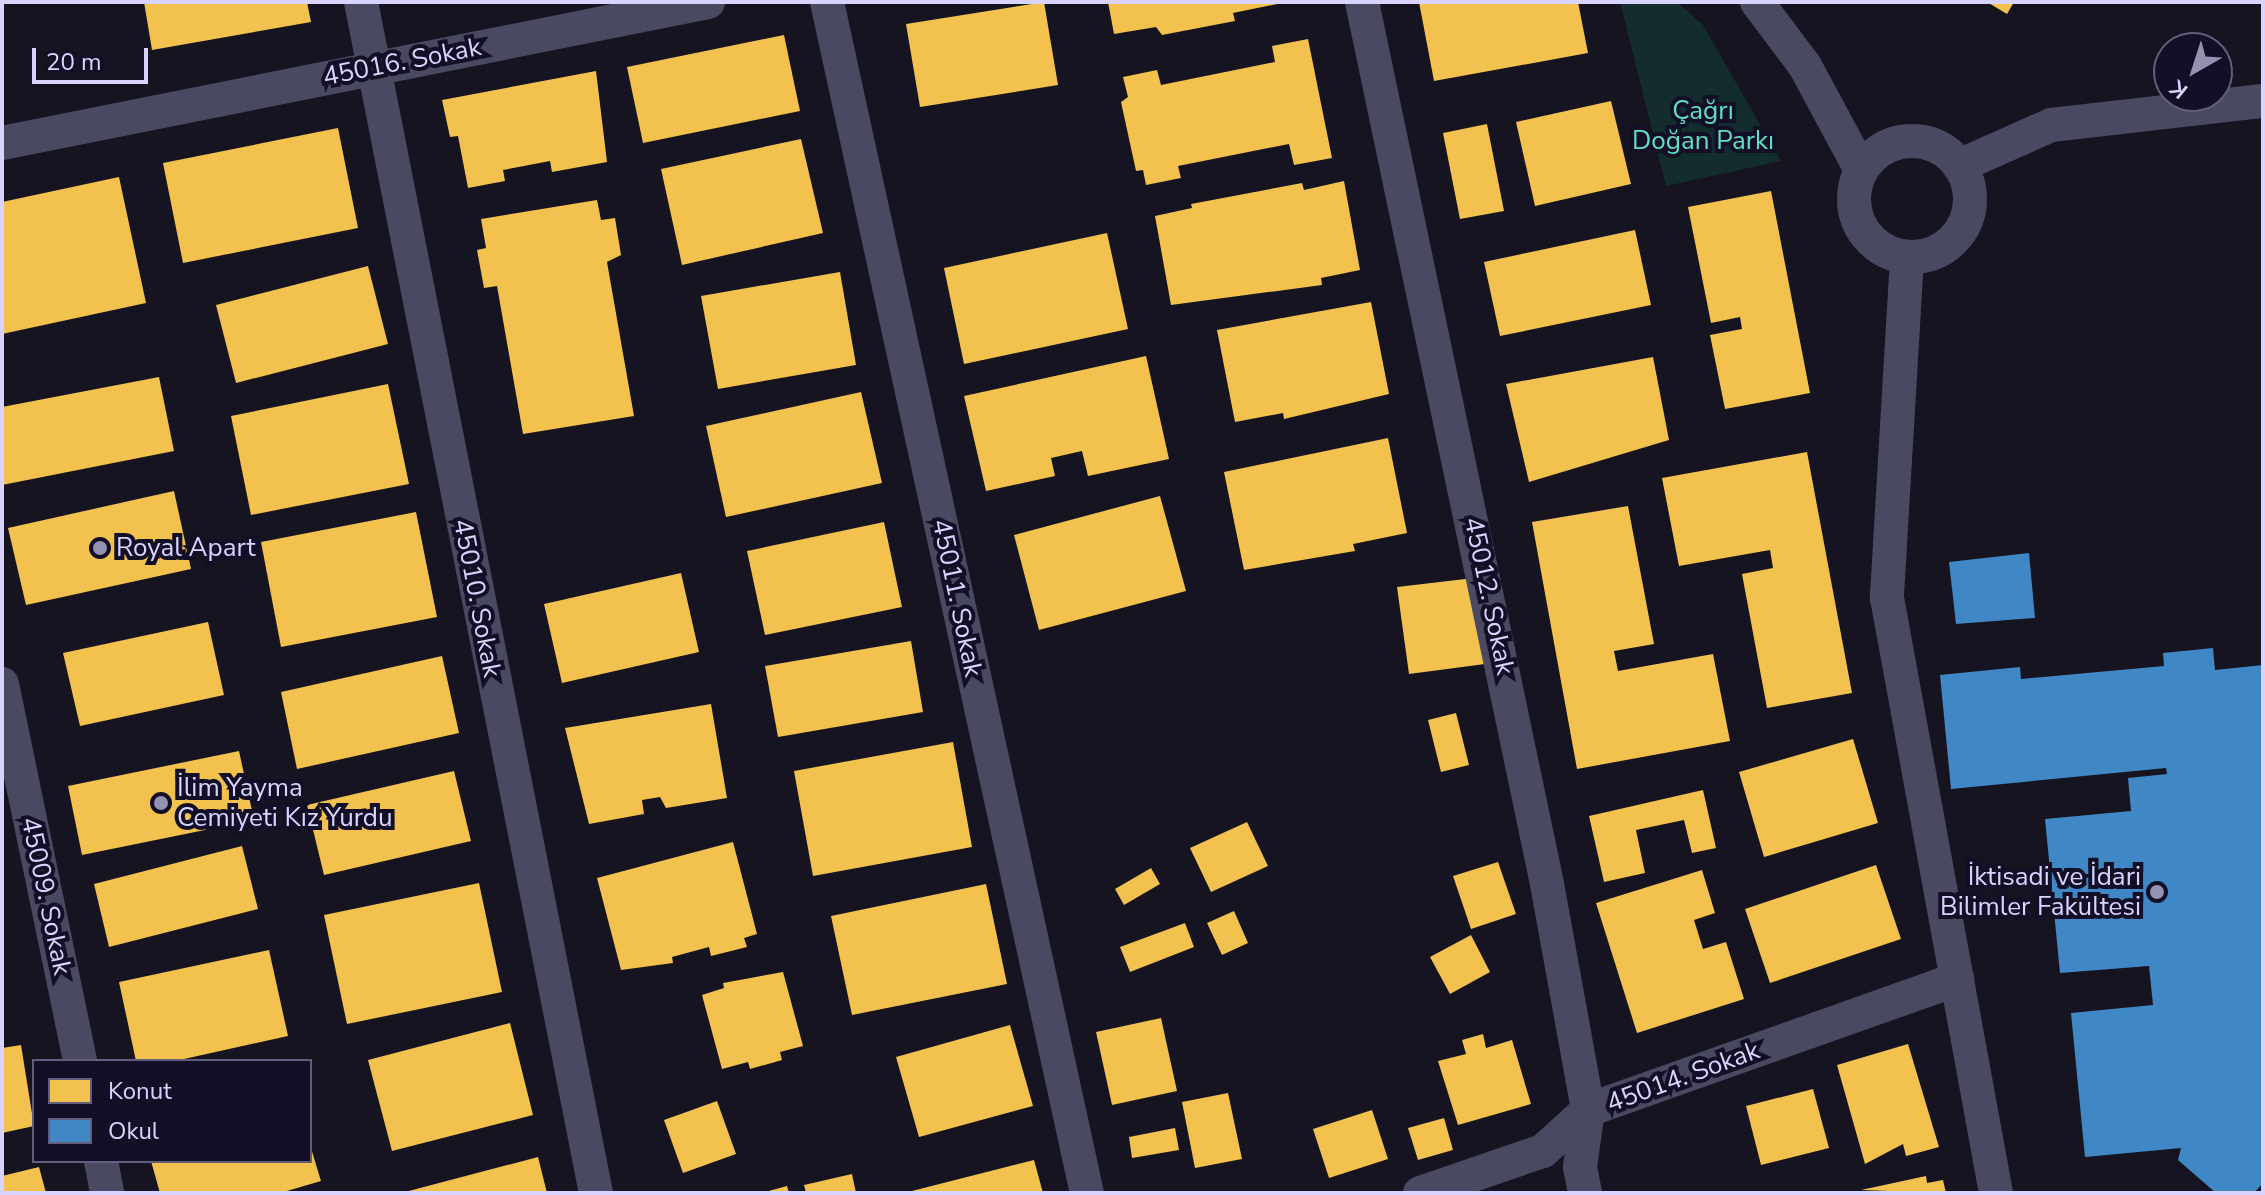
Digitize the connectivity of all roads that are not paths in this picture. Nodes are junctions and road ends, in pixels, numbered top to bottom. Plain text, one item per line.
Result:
1 (361, 2) edge
2 (708, 2) edge
3 (827, 2) edge
4 (1362, 2) edge
5 (1757, 2) edge
6 (372, 68) junction
7 (2263, 101) edge
8 (2, 143) edge
9 (1959, 166) junction
10 (1861, 170) junction
11 (1907, 258) junction
12 (2, 684) edge
13 (1957, 979) junction
14 (80, 1059) edge
15 (1588, 1110) junction
16 (101, 1163) edge
17 (107, 1193) edge
18 (596, 1193) edge
19 (1087, 1193) edge
20 (1420, 1193) edge
21 (1585, 1193) edge
22 (1996, 1193) edge

1 - 6 street, 45010. Sokak
2 - 6 street, 45016. Sokak
3 - 19 street, 45011. Sokak
4 - 15 street, 45012. Sokak
5 - 10 street
6 - 8 street, 45016. Sokak
6 - 18 street, 45010. Sokak
7 - 9 street
9 - 10 street
9 - 11 street
10 - 11 street
11 - 13 street
12 - 14 street, 45009. Sokak
13 - 15 street, 45014. Sokak
13 - 22 street
15 - 20 street, 45014. Sokak
15 - 21 street, 45012. Sokak
16 - 17 street

